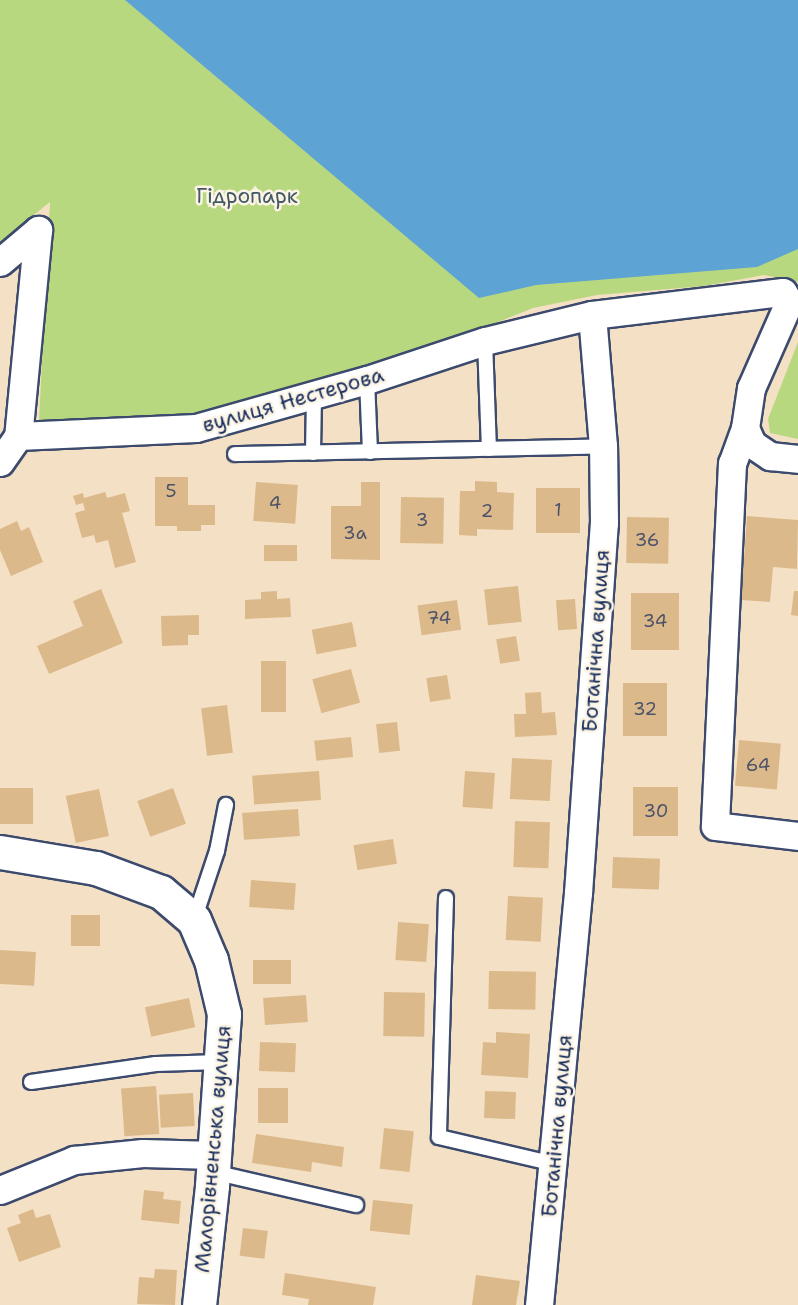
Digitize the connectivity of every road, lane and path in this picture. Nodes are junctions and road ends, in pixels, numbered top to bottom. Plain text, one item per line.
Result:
1 (0, 262) edge
2 (592, 315) junction
3 (485, 341) junction
4 (367, 380) junction
5 (314, 394) junction
6 (745, 428) junction
7 (18, 436) junction
8 (603, 446) junction
9 (489, 449) junction
10 (370, 452) junction
11 (313, 453) junction
12 (235, 454) dead end
13 (798, 459) edge
14 (0, 462) edge
15 (226, 805) dead end
16 (798, 836) edge
17 (0, 852) edge
18 (446, 898) dead end
19 (194, 920) junction
20 (220, 1062) junction
21 (31, 1082) dead end
22 (214, 1164) junction
23 (554, 1164) junction
24 (0, 1190) edge
25 (356, 1205) dead end
26 (199, 1305) edge
27 (539, 1305) edge

1 - 7 street
2 - 3 street, вулиця Нестерова
2 - 6 street
2 - 8 street, Ботанічна вулиця
3 - 4 street, вулиця Нестерова
3 - 9 lane
4 - 5 street, вулиця Нестерова
4 - 10 lane
5 - 7 street, вулиця Нестерова
5 - 11 lane
6 - 13 street
6 - 16 street
7 - 14 street
8 - 9 lane
8 - 23 street, Ботанічна вулиця
9 - 10 lane
10 - 11 lane
11 - 12 lane
15 - 19 lane
17 - 19 street, Малорівненська вулиця
18 - 23 lane
19 - 20 street, Малорівненська вулиця
20 - 21 lane
20 - 22 street, Малорівненська вулиця
22 - 24 street
22 - 25 lane
22 - 26 street, Малорівненська вулиця
23 - 27 street, Ботанічна вулиця

